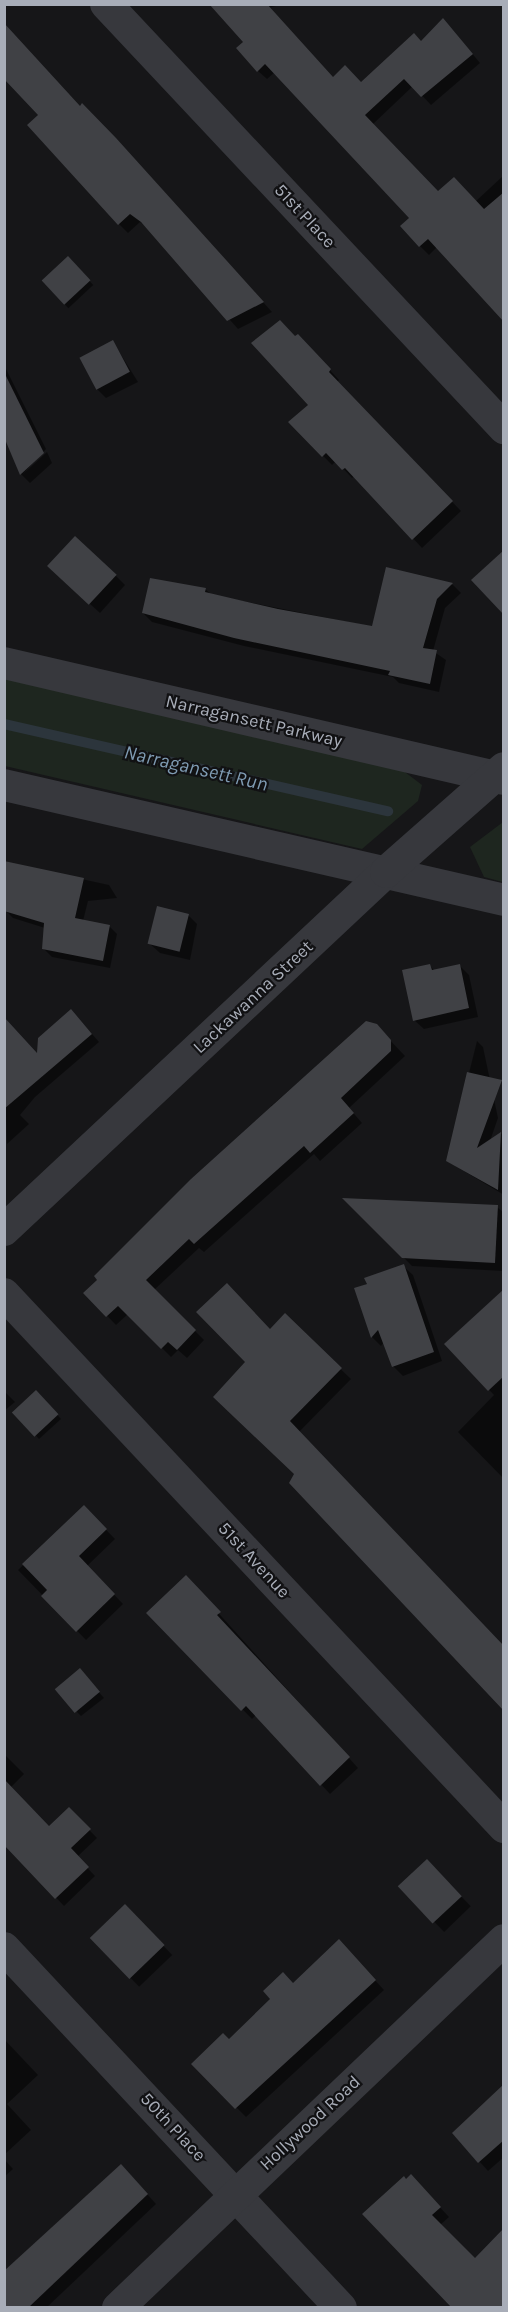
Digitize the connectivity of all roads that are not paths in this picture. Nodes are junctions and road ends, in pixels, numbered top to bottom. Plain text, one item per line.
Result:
1 (106, 4) edge
2 (504, 428) edge
3 (4, 663) edge
4 (500, 775) edge
5 (4, 785) edge
6 (386, 872) junction
7 (504, 900) edge
8 (4, 1230) edge
9 (4, 1294) edge
10 (504, 1827) edge
11 (504, 1941) edge
12 (4, 1948) edge
13 (236, 2194) junction
14 (118, 2307) edge
15 (341, 2307) edge

1 - 2 street, 51st Place
3 - 4 street, Narragansett Parkway
4 - 6 street, Lackawanna Street
5 - 6 street
6 - 7 street
6 - 8 street, Lackawanna Street
9 - 10 street, 51st Avenue
11 - 13 street, Hollywood Road
12 - 13 street, 50th Place
13 - 14 street, Hollywood Road
13 - 15 street, 50th Place

